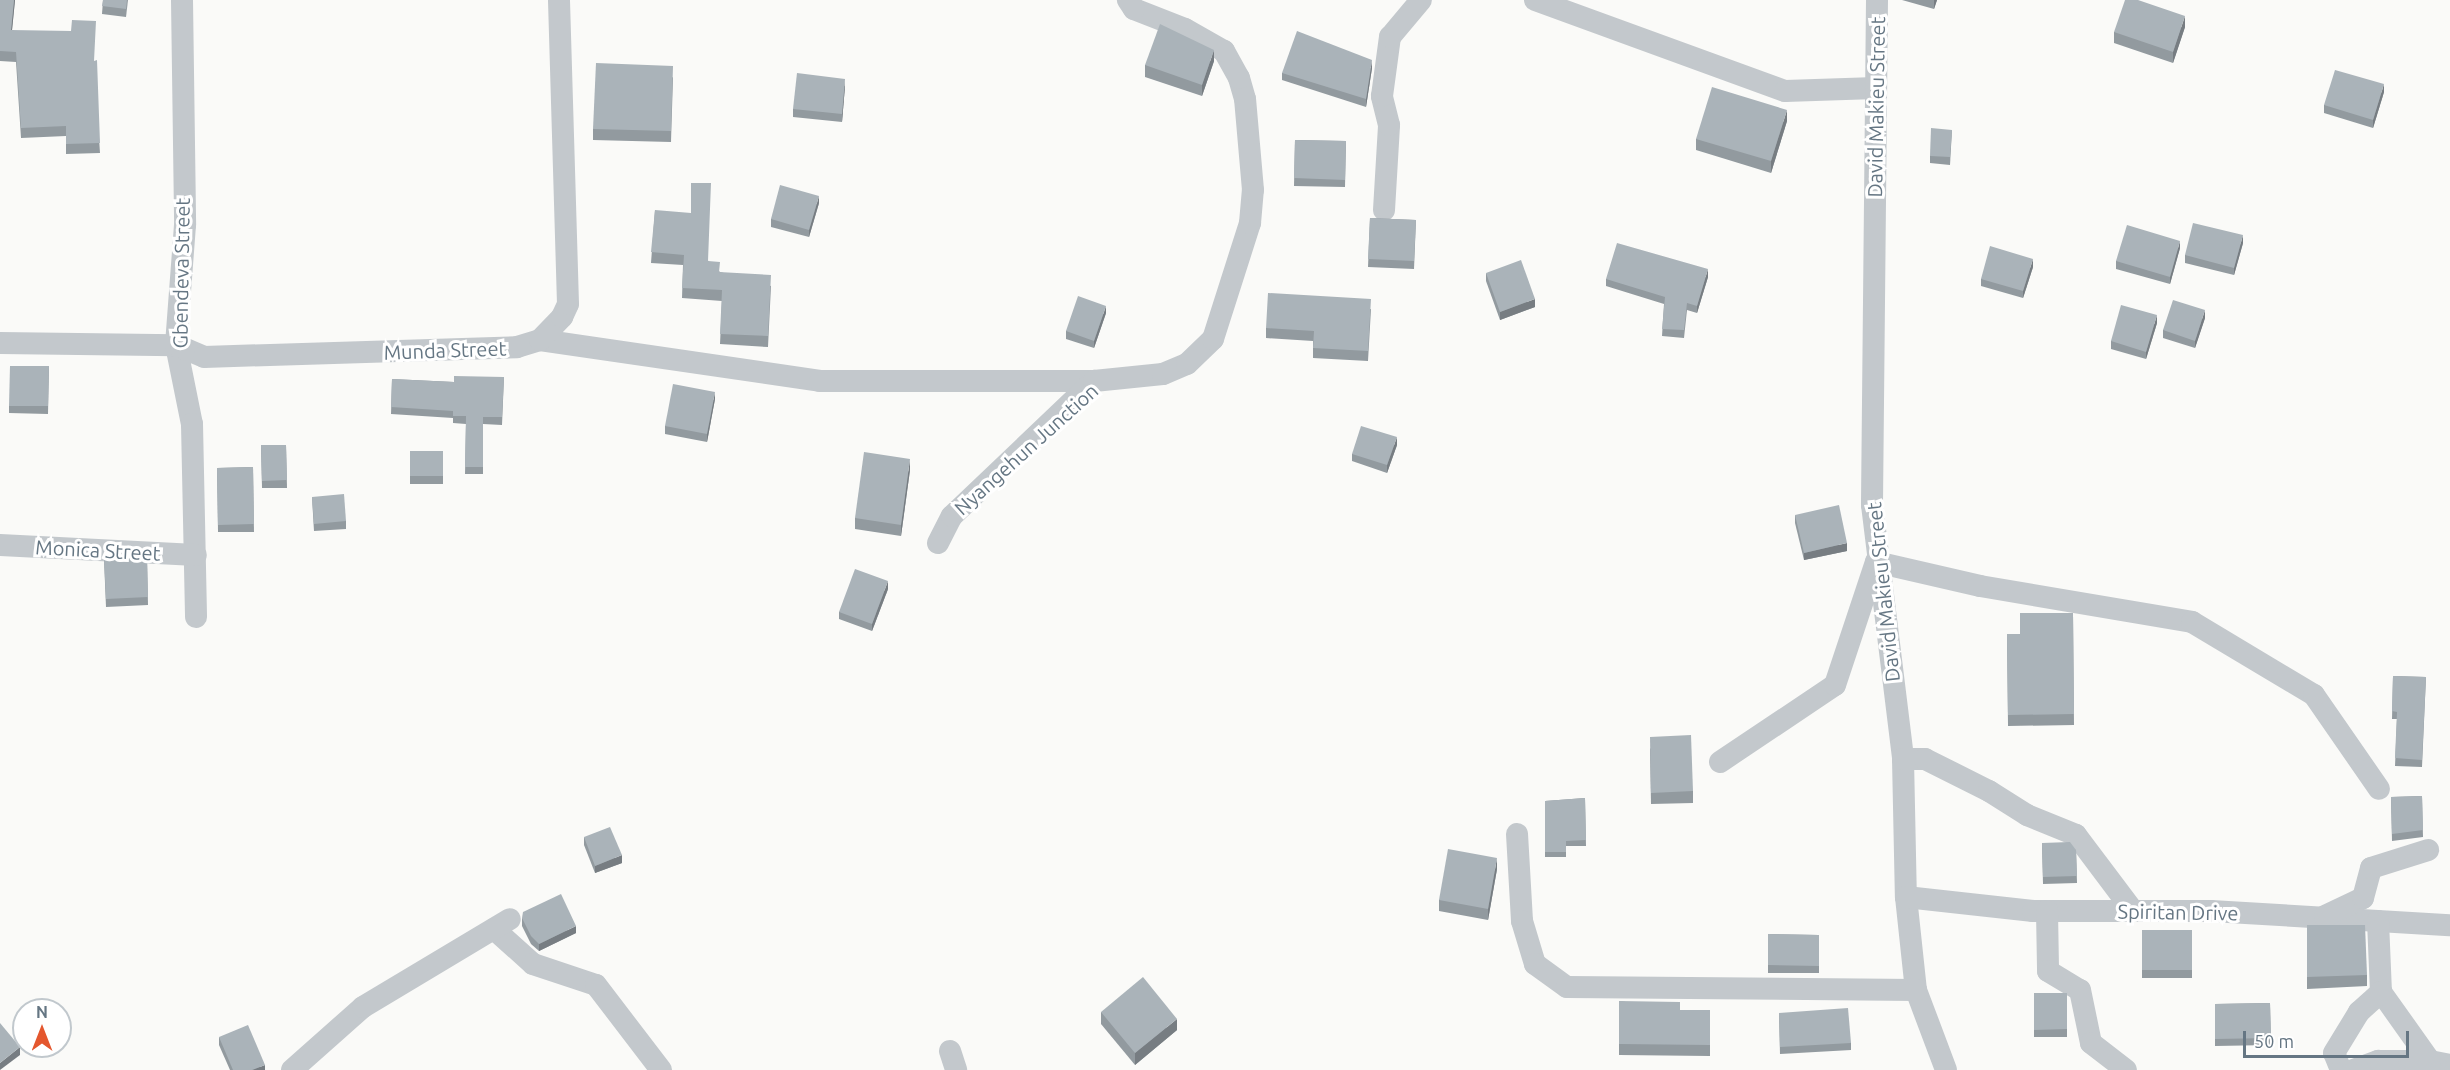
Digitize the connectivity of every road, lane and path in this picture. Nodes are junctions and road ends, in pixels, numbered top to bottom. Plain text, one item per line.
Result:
1 (182, 0) edge
2 (559, 0) edge
3 (1128, 0) edge
4 (1421, 0) edge
5 (1535, 0) edge
6 (1877, 0) edge
7 (1876, 88) junction
8 (1384, 210) dead end
9 (540, 340) junction
10 (0, 343) edge
11 (176, 345) junction
12 (1094, 381) junction
13 (938, 543) dead end
14 (0, 545) edge
15 (196, 555) junction
16 (1876, 561) junction
17 (196, 617) dead end
18 (1903, 759) junction
19 (1720, 762) dead end
20 (2379, 789) dead end
21 (1517, 834) dead end
22 (2428, 850) dead end
23 (1906, 897) junction
24 (2047, 911) junction
25 (2133, 911) junction
26 (2324, 917) junction
27 (2378, 921) junction
28 (2450, 926) edge
29 (1916, 990) junction
30 (2381, 992) junction
31 (2440, 1063) edge
32 (2338, 1067) edge
33 (292, 1070) edge
34 (662, 1070) edge
35 (1946, 1070) edge
36 (2126, 1070) edge

1 - 11 street, Gbendeva Street
2 - 9 street
3 - 12 street, Nyangehun Junction
4 - 8 street
5 - 7 street
6 - 7 street, David Makieu Street
7 - 16 street, David Makieu Street
9 - 11 street, Munda Street
9 - 12 street
10 - 11 street, Munda Street
11 - 15 street, Gbendeva Street
12 - 13 street, Nyangehun Junction
14 - 15 street, Monica Street
15 - 17 street, Gbendeva Street
16 - 18 street, David Makieu Street
16 - 19 street
16 - 20 street
18 - 23 street, David Makieu Street
18 - 25 street
21 - 29 street
22 - 26 street
23 - 24 street, Spiritan Drive
23 - 29 street, David Makieu Street
24 - 25 street, Spiritan Drive
24 - 36 street
25 - 26 street, Spiritan Drive
26 - 27 street, Spiritan Drive
27 - 28 street, Spiritan Drive
27 - 30 street
29 - 35 street, David Makieu Street
30 - 31 street
30 - 32 street
31 - 32 street
33 - 34 street

